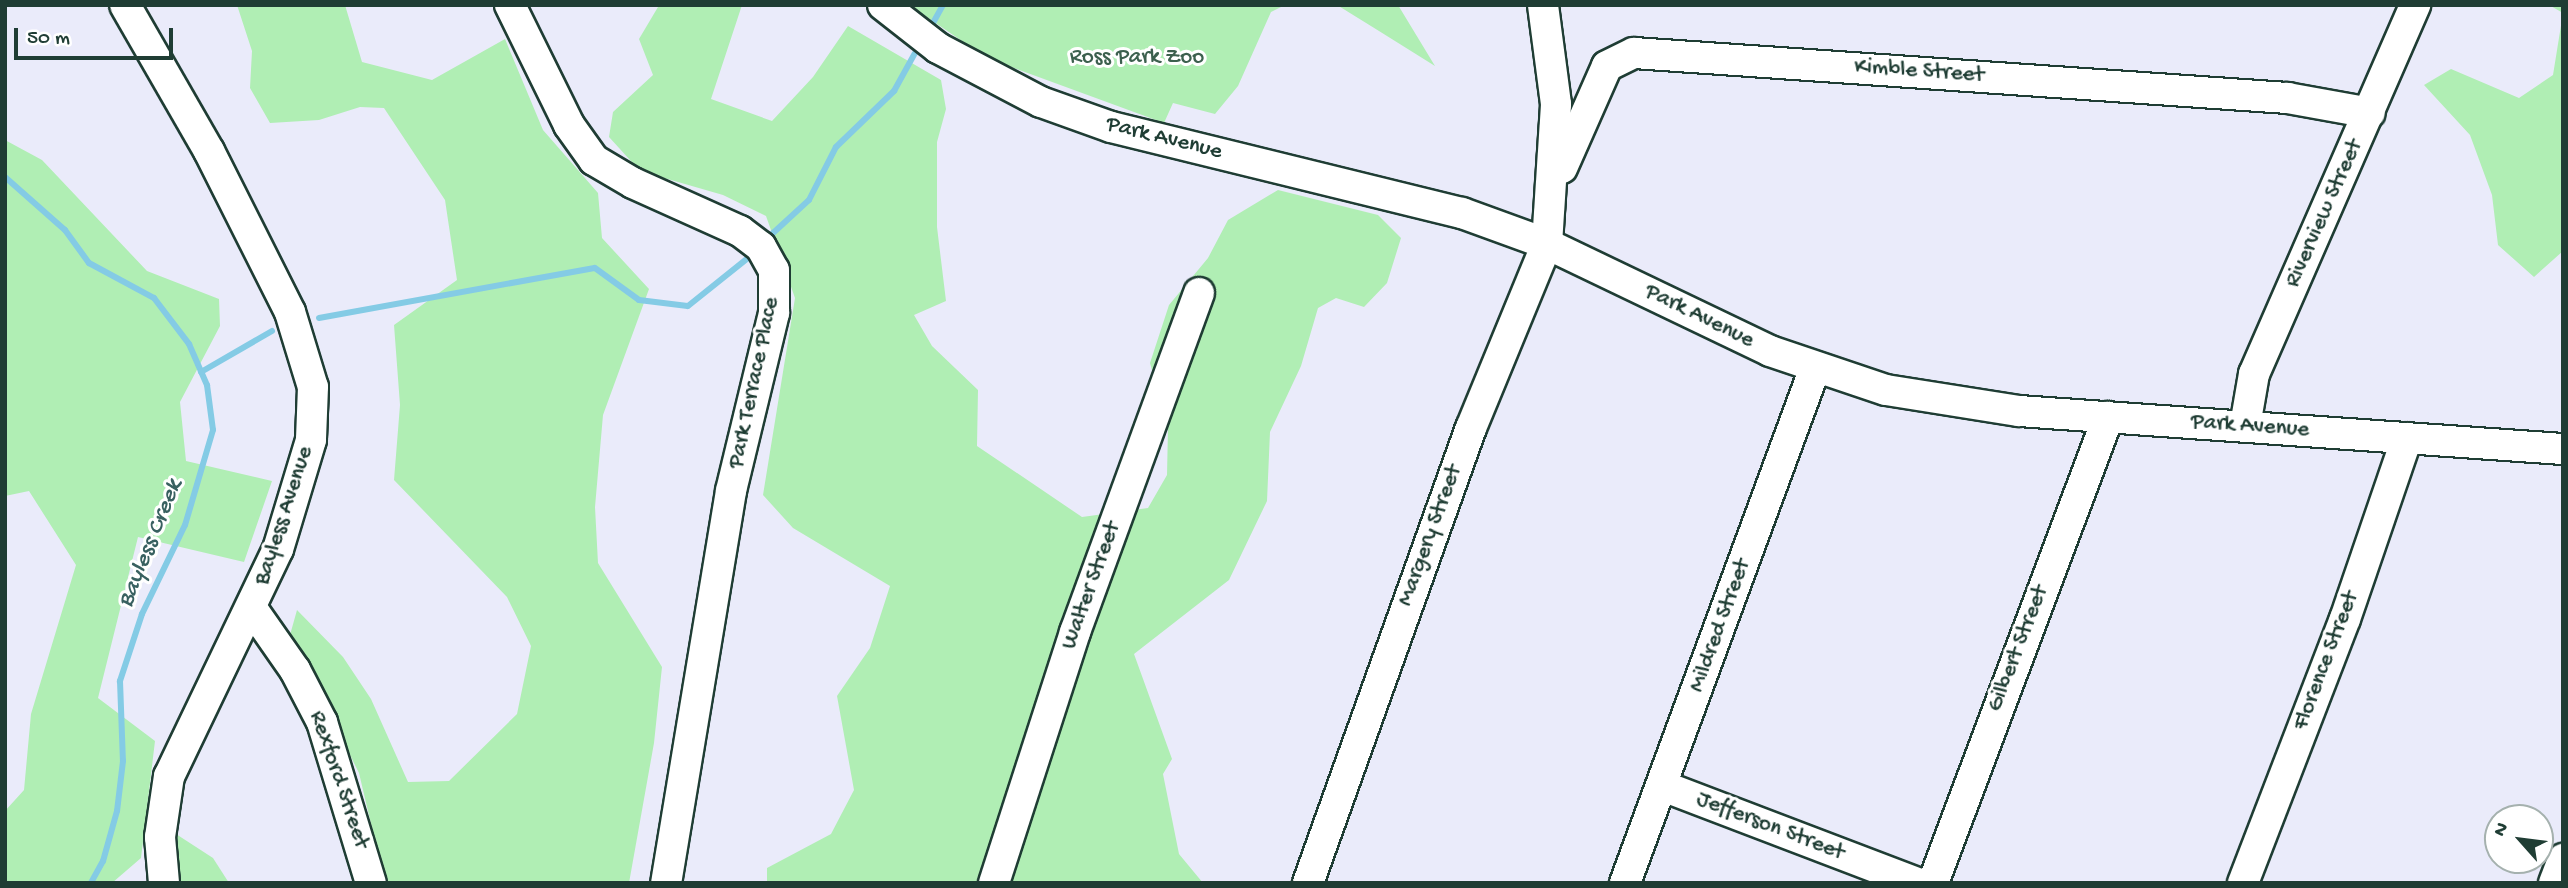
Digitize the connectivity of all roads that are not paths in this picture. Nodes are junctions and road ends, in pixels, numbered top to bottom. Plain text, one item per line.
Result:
1 (125, 5) edge
2 (510, 5) edge
3 (883, 5) edge
4 (1543, 5) edge
5 (2415, 5) edge
6 (2370, 113) junction
7 (1553, 192) junction
8 (1547, 244) junction
9 (1199, 293) dead end
10 (1815, 368) junction
11 (2108, 417) junction
12 (2245, 426) junction
13 (2407, 438) junction
14 (2563, 449) edge
15 (253, 610) junction
16 (1663, 786) junction
17 (2563, 859) edge
18 (164, 883) edge
19 (371, 883) edge
20 (666, 883) edge
21 (994, 883) edge
22 (1308, 883) edge
23 (1625, 883) edge
24 (1917, 883) edge
25 (1933, 883) edge
26 (2243, 883) edge
27 (2554, 883) edge

1 - 15 street, Bayless Avenue
2 - 20 street, Park Terrace Place
3 - 8 street, Park Avenue
4 - 7 street
5 - 6 street, Riverview Street
6 - 7 street, Kimble Street
6 - 12 street, Riverview Street
7 - 8 street, Margery Street
8 - 10 street, Park Avenue
8 - 22 street, Margery Street
9 - 21 street, Walter Street
10 - 11 street, Park Avenue
10 - 16 street, Mildred Street
11 - 12 street, Park Avenue
11 - 25 street, Gilbert Street
12 - 13 street, Park Avenue
13 - 14 street, Park Avenue
13 - 26 street, Florence Street
15 - 18 street, Bayless Avenue
15 - 19 street, Rexford Street
16 - 23 street, Mildred Street
16 - 24 street, Jefferson Street
17 - 27 street

